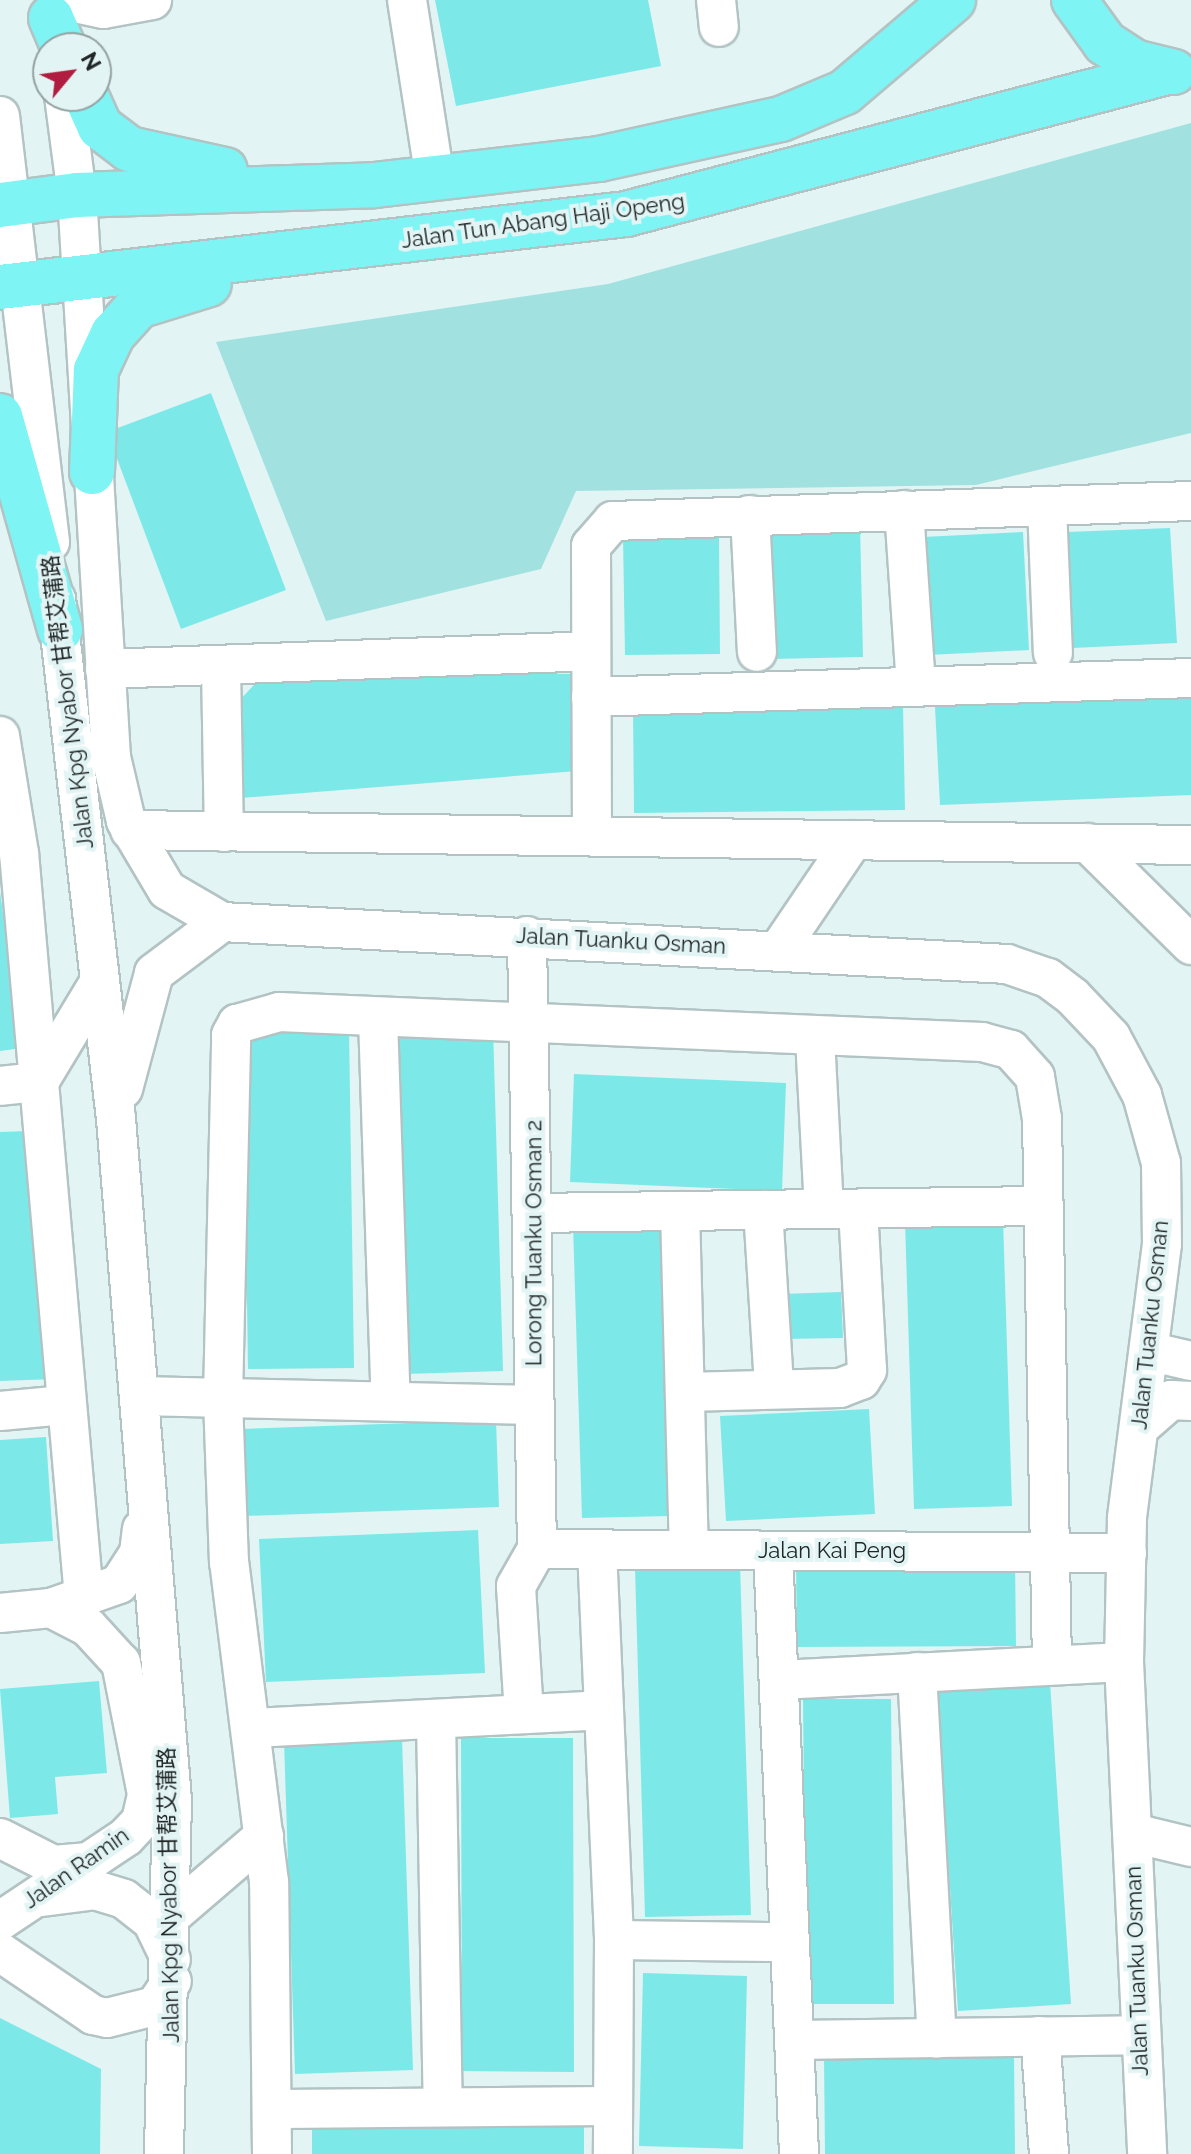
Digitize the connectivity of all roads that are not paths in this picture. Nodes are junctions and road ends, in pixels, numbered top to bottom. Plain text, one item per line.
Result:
1 (152, 0) edge
2 (407, 0) edge
3 (953, 0) edge
4 (1074, 0) edge
5 (56, 23) edge
6 (1179, 72) edge
7 (66, 112) edge
8 (96, 112) edge
9 (0, 116) edge
10 (435, 178) junction
11 (374, 185) junction
12 (77, 195) junction
13 (6, 204) edge
14 (495, 231) junction
15 (79, 279) junction
16 (10, 286) edge
17 (0, 416) edge
18 (92, 472) junction
19 (1191, 501) edge
20 (1047, 506) junction
21 (904, 510) junction
22 (750, 515) junction
23 (60, 630) junction
24 (591, 651) junction
25 (757, 652) dead end
26 (1053, 653) dead end
27 (221, 666) junction
28 (105, 669) junction
29 (1191, 678) edge
30 (916, 687) junction
31 (591, 697) junction
32 (0, 736) edge
33 (130, 830) junction
34 (224, 832) junction
35 (592, 836) junction
36 (853, 840) junction
37 (1088, 843) junction
38 (1191, 845) edge
39 (10, 855) edge
40 (222, 922) junction
41 (527, 936) junction
42 (1191, 945) edge
43 (780, 948) junction
44 (100, 981) junction
45 (378, 1018) junction
46 (532, 1024) junction
47 (815, 1038) junction
48 (39, 1082) junction
49 (0, 1086) edge
50 (116, 1119) junction
51 (1042, 1206) junction
52 (841, 1209) junction
53 (763, 1210) junction
54 (680, 1211) junction
55 (533, 1213) junction
56 (1152, 1352) junction
57 (1191, 1361) edge
58 (774, 1387) junction
59 (685, 1392) junction
60 (139, 1396) junction
61 (223, 1398) junction
62 (391, 1401) junction
63 (1191, 1401) edge
64 (65, 1405) junction
65 (535, 1405) junction
66 (0, 1411) edge
67 (1140, 1427) junction
68 (147, 1492) junction
69 (537, 1549) junction
70 (597, 1549) junction
71 (689, 1550) junction
72 (773, 1551) junction
73 (1047, 1553) junction
74 (1127, 1553) junction
75 (68, 1603) junction
76 (0, 1613) edge
77 (1124, 1662) junction
78 (1052, 1665) junction
79 (917, 1672) junction
80 (780, 1680) junction
81 (603, 1710) junction
82 (524, 1714) junction
83 (436, 1719) junction
84 (252, 1728) junction
85 (1133, 1833) junction
86 (264, 1836) junction
87 (0, 1838) edge
88 (1191, 1847) edge
89 (86, 1862) junction
90 (34, 1898) junction
91 (173, 1914) junction
92 (0, 1921) edge
93 (614, 1940) junction
94 (790, 1942) junction
95 (0, 1952) edge
96 (172, 1972) junction
97 (1137, 2035) junction
98 (1040, 2036) junction
99 (937, 2038) junction
100 (795, 2040) junction
101 (613, 2106) junction
102 (443, 2107) junction
103 (273, 2109) junction
104 (164, 2154) edge
105 (272, 2154) edge
106 (613, 2154) edge
107 (799, 2154) edge
108 (1049, 2154) edge
109 (1147, 2154) edge

1 - 5 street
2 - 10 street
3 - 10 main road
4 - 6 main road
6 - 14 main road, Jalan Tun Abang Haji Openg
7 - 12 street, Jalan Kpg Nyabor 甘帮艾蒲路
8 - 11 main road
9 - 13 street, Jalan Kpg Nyabor 甘帮艾蒲路
10 - 11 main road
11 - 12 main road
12 - 13 main road
12 - 15 street, Jalan Kpg Nyabor 甘帮艾蒲路
13 - 16 street, Jalan Kpg Nyabor 甘帮艾蒲路
14 - 15 main road, Jalan Tun Abang Haji Openg
14 - 18 main road
15 - 16 main road, Jalan Tun Abang Haji Openg
15 - 18 street, Jalan Kpg Nyabor 甘帮艾蒲路
16 - 23 street, Jalan Kpg Nyabor 甘帮艾蒲路
17 - 23 main road
18 - 28 street, Jalan Kpg Nyabor 甘帮艾蒲路
19 - 20 street
20 - 21 street
20 - 26 street
21 - 22 street
21 - 30 street
22 - 24 street
22 - 25 street
23 - 44 street, Jalan Kpg Nyabor 甘帮艾蒲路
24 - 27 street
24 - 31 street
27 - 28 street
27 - 34 street
28 - 33 street, Jalan Kpg Nyabor 甘帮艾蒲路
29 - 30 street
30 - 31 street
31 - 35 street
32 - 39 street
33 - 34 street
33 - 40 street, Jalan Kpg Nyabor 甘帮艾蒲路
34 - 35 street
35 - 36 street
36 - 37 street
36 - 43 street
37 - 38 street
37 - 42 street
39 - 48 street
40 - 41 street, Jalan Tuanku Osman
40 - 50 street, Jalan Kpg Nyabor 甘帮艾蒲路
41 - 43 street, Jalan Tuanku Osman
41 - 46 street, Lorong Tuanku Osman 2
43 - 56 street, Jalan Tuanku Osman
44 - 48 street
44 - 50 street, Jalan Kpg Nyabor 甘帮艾蒲路
45 - 46 street
45 - 61 street
45 - 62 street
46 - 47 street
46 - 55 street, Lorong Tuanku Osman 2
47 - 51 street
47 - 52 street
48 - 49 street
48 - 64 street
50 - 60 street, Jalan Kpg Nyabor 甘帮艾蒲路
51 - 52 street
51 - 73 street
52 - 53 street
52 - 58 street
53 - 54 street
53 - 58 street
54 - 55 street
54 - 59 street
55 - 65 street, Lorong Tuanku Osman 2
56 - 57 street
56 - 67 street, Jalan Tuanku Osman
58 - 59 street
59 - 71 street
60 - 61 street
60 - 68 street, Jalan Kpg Nyabor 甘帮艾蒲路
61 - 62 street
61 - 84 street
62 - 65 street
63 - 67 street
64 - 66 street
64 - 75 street
65 - 69 street, Lorong Tuanku Osman 2
67 - 74 street, Jalan Tuanku Osman
68 - 75 street, Jalan Kpg Nyabor 甘帮艾蒲路
68 - 91 street, Jalan Kpg Nyabor 甘帮艾蒲路
69 - 70 street, Jalan Kai Peng
69 - 82 street
70 - 71 street, Jalan Kai Peng
70 - 81 street
71 - 72 street, Jalan Kai Peng
72 - 73 street, Jalan Kai Peng
72 - 80 street
73 - 74 street, Jalan Kai Peng
73 - 78 street
74 - 77 street, Jalan Tuanku Osman
75 - 76 street
75 - 89 street, Jalan Ramin
77 - 78 street
77 - 85 street, Jalan Tuanku Osman
78 - 79 street
79 - 80 street
79 - 99 street
80 - 94 street
81 - 82 street
81 - 93 street
82 - 83 street
83 - 84 street
83 - 102 street
84 - 86 street
85 - 88 street
85 - 97 street, Jalan Tuanku Osman
86 - 91 street
86 - 103 street
87 - 89 street
89 - 90 street, Jalan Ramin
90 - 92 street, Jalan Ramin
90 - 96 street
91 - 96 street, Jalan Kpg Nyabor 甘帮艾蒲路
93 - 94 street
93 - 101 street
94 - 100 street
95 - 96 street
96 - 104 street, Jalan Kpg Nyabor 甘帮艾蒲路
97 - 98 street
97 - 109 street, Jalan Tuanku Osman
98 - 99 street
98 - 108 street
99 - 100 street
100 - 107 street
101 - 102 street
101 - 106 street
102 - 103 street
103 - 105 street

